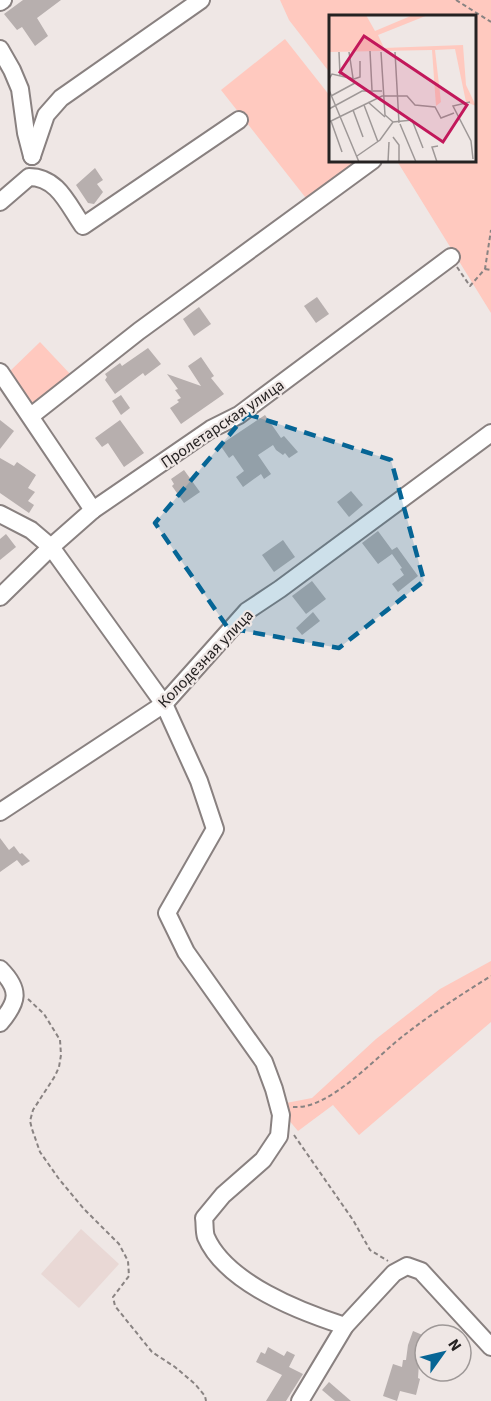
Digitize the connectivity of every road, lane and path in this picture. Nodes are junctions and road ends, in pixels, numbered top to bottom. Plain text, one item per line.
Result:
1 (201, 0) edge
2 (456, 0) edge
3 (491, 22) edge
4 (0, 49) edge
5 (239, 120) dead end
6 (32, 156) junction
7 (370, 162) edge
8 (29, 177) junction
9 (0, 202) edge
10 (491, 231) edge
11 (451, 257) joint
12 (484, 269) junction
13 (491, 270) edge
14 (0, 372) edge
15 (31, 416) junction
16 (491, 432) edge
17 (93, 510) junction
18 (0, 514) edge
19 (51, 547) junction
20 (0, 597) edge
21 (164, 704) junction
22 (0, 812) edge
23 (0, 969) edge
24 (491, 976) edge
25 (13, 986) junction
26 (0, 1023) edge
27 (279, 1106) junction
28 (293, 1134) dead end
29 (407, 1266) junction
30 (345, 1326) junction
31 (491, 1347) edge
32 (206, 1401) edge
33 (300, 1401) edge

1 - 6 street
2 - 3 path
4 - 6 street
5 - 8 street
6 - 8 street
7 - 15 street
8 - 9 street
10 - 12 path
11 - 12 path
11 - 17 street, Пролетарская улица
12 - 13 path
14 - 15 street
15 - 17 street
16 - 21 street, Колодезная улица
17 - 19 street, Пролетарская улица
18 - 19 street
19 - 20 street, Пролетарская улица
19 - 21 street
21 - 22 street, Колодезная улица
21 - 27 street
23 - 25 street
24 - 27 path
25 - 26 street
25 - 32 path
27 - 30 street
28 - 29 path
29 - 30 street
29 - 31 street
30 - 33 street

